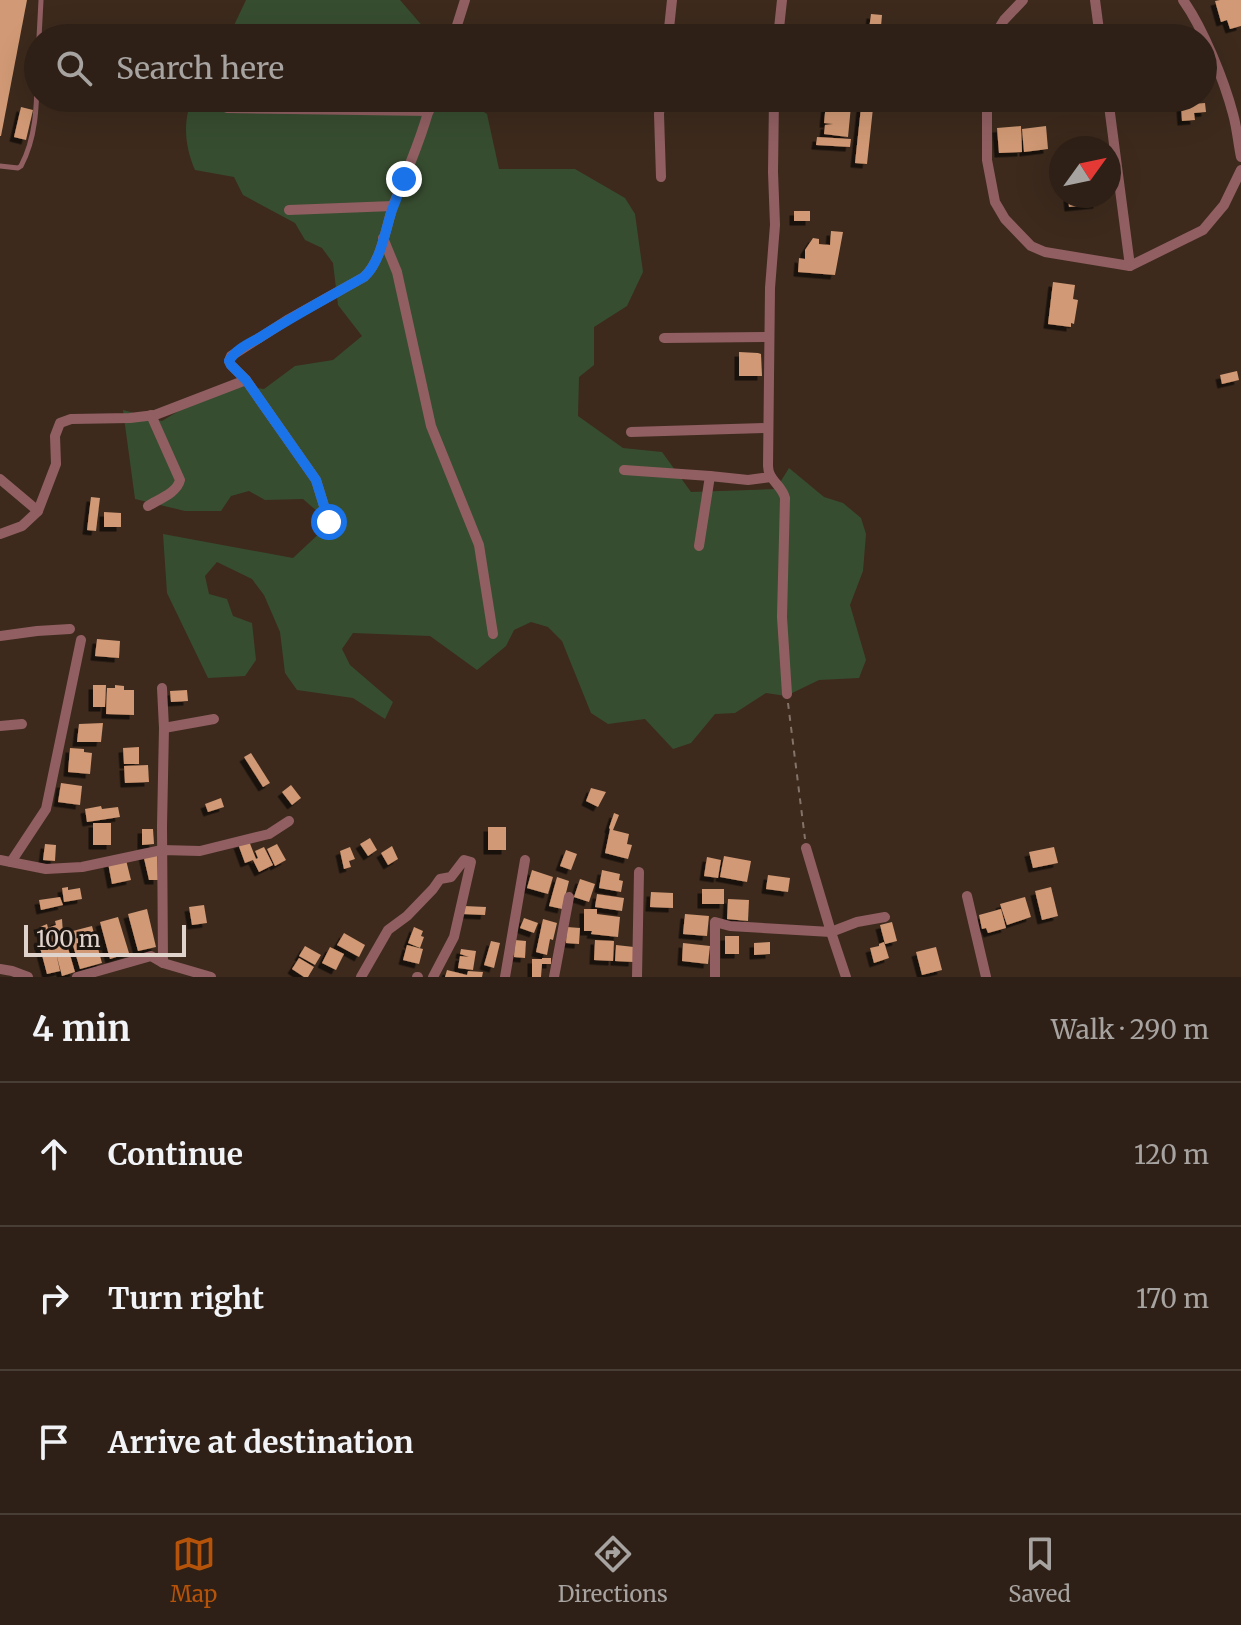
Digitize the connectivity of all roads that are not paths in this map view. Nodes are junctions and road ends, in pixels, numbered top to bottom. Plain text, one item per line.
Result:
1 (41, 0) edge
2 (465, 0) edge
3 (672, 0) edge
4 (782, 0) edge
5 (1023, 0) edge
6 (1095, 0) edge
7 (1183, 0) edge
8 (40, 24) edge
9 (457, 24) edge
10 (669, 24) edge
11 (779, 24) edge
12 (1002, 24) edge
13 (1098, 24) edge
14 (1197, 24) edge
15 (1217, 69) edge
16 (36, 112) edge
17 (429, 112) edge
18 (659, 112) edge
19 (774, 112) edge
20 (987, 112) edge
21 (1110, 112) edge
22 (1241, 157) edge
23 (0, 166) edge
24 (1241, 170) edge
25 (661, 177) dead end
26 (393, 206) junction
27 (289, 210) dead end
28 (383, 238) junction
29 (1130, 266) junction
30 (769, 337) junction
31 (664, 338) dead end
32 (246, 380) junction
33 (151, 415) junction
34 (768, 428) junction
35 (631, 432) dead end
36 (624, 470) dead end
37 (710, 476) junction
38 (771, 477) junction
39 (0, 479) edge
40 (148, 506) dead end
41 (38, 511) junction
42 (329, 522) dead end
43 (0, 534) edge
44 (699, 546) dead end
45 (70, 629) dead end
46 (493, 634) dead end
47 (0, 636) edge
48 (81, 640) dead end
49 (162, 688) dead end
50 (787, 694) road end
51 (214, 719) dead end
52 (22, 724) dead end
53 (0, 726) edge
54 (164, 728) junction
55 (289, 821) dead end
56 (806, 848) road end
57 (162, 850) junction
58 (525, 860) dead end
59 (5, 861) edge
60 (639, 872) dead end
61 (967, 896) dead end
62 (569, 897) dead end
63 (885, 917) dead end
64 (831, 932) junction
65 (163, 963) junction
66 (0, 969) edge
67 (114, 972) edge
68 (28, 977) edge
69 (77, 977) edge
70 (211, 977) edge
71 (361, 977) edge
72 (433, 977) edge
73 (505, 977) edge
74 (554, 977) edge
75 (637, 977) edge
76 (715, 977) edge
77 (846, 977) edge
78 (986, 977) edge

1 - 8 lane
2 - 9 street
3 - 10 street
4 - 11 street
5 - 12 street
6 - 13 street
7 - 14 street
15 - 22 street
16 - 23 lane
17 - 26 street
18 - 25 street
19 - 30 street
20 - 29 street
21 - 29 street
24 - 29 street
26 - 27 street
26 - 28 street
28 - 32 street
28 - 46 street
30 - 31 street
30 - 34 street
32 - 33 street
32 - 42 street
33 - 40 street
33 - 41 street
34 - 35 street
34 - 38 street
36 - 37 street
37 - 38 street
37 - 44 street
38 - 50 street
39 - 41 street
41 - 43 street
45 - 47 street
48 - 59 street
49 - 54 street
51 - 54 street
52 - 53 street
54 - 57 street
55 - 57 street
56 - 64 street
57 - 59 street
57 - 65 street
58 - 73 street
60 - 75 street
61 - 78 street
62 - 74 street
63 - 64 street
64 - 76 street
64 - 77 street
65 - 67 street
65 - 70 street
66 - 68 street
67 - 69 street
71 - 72 street

